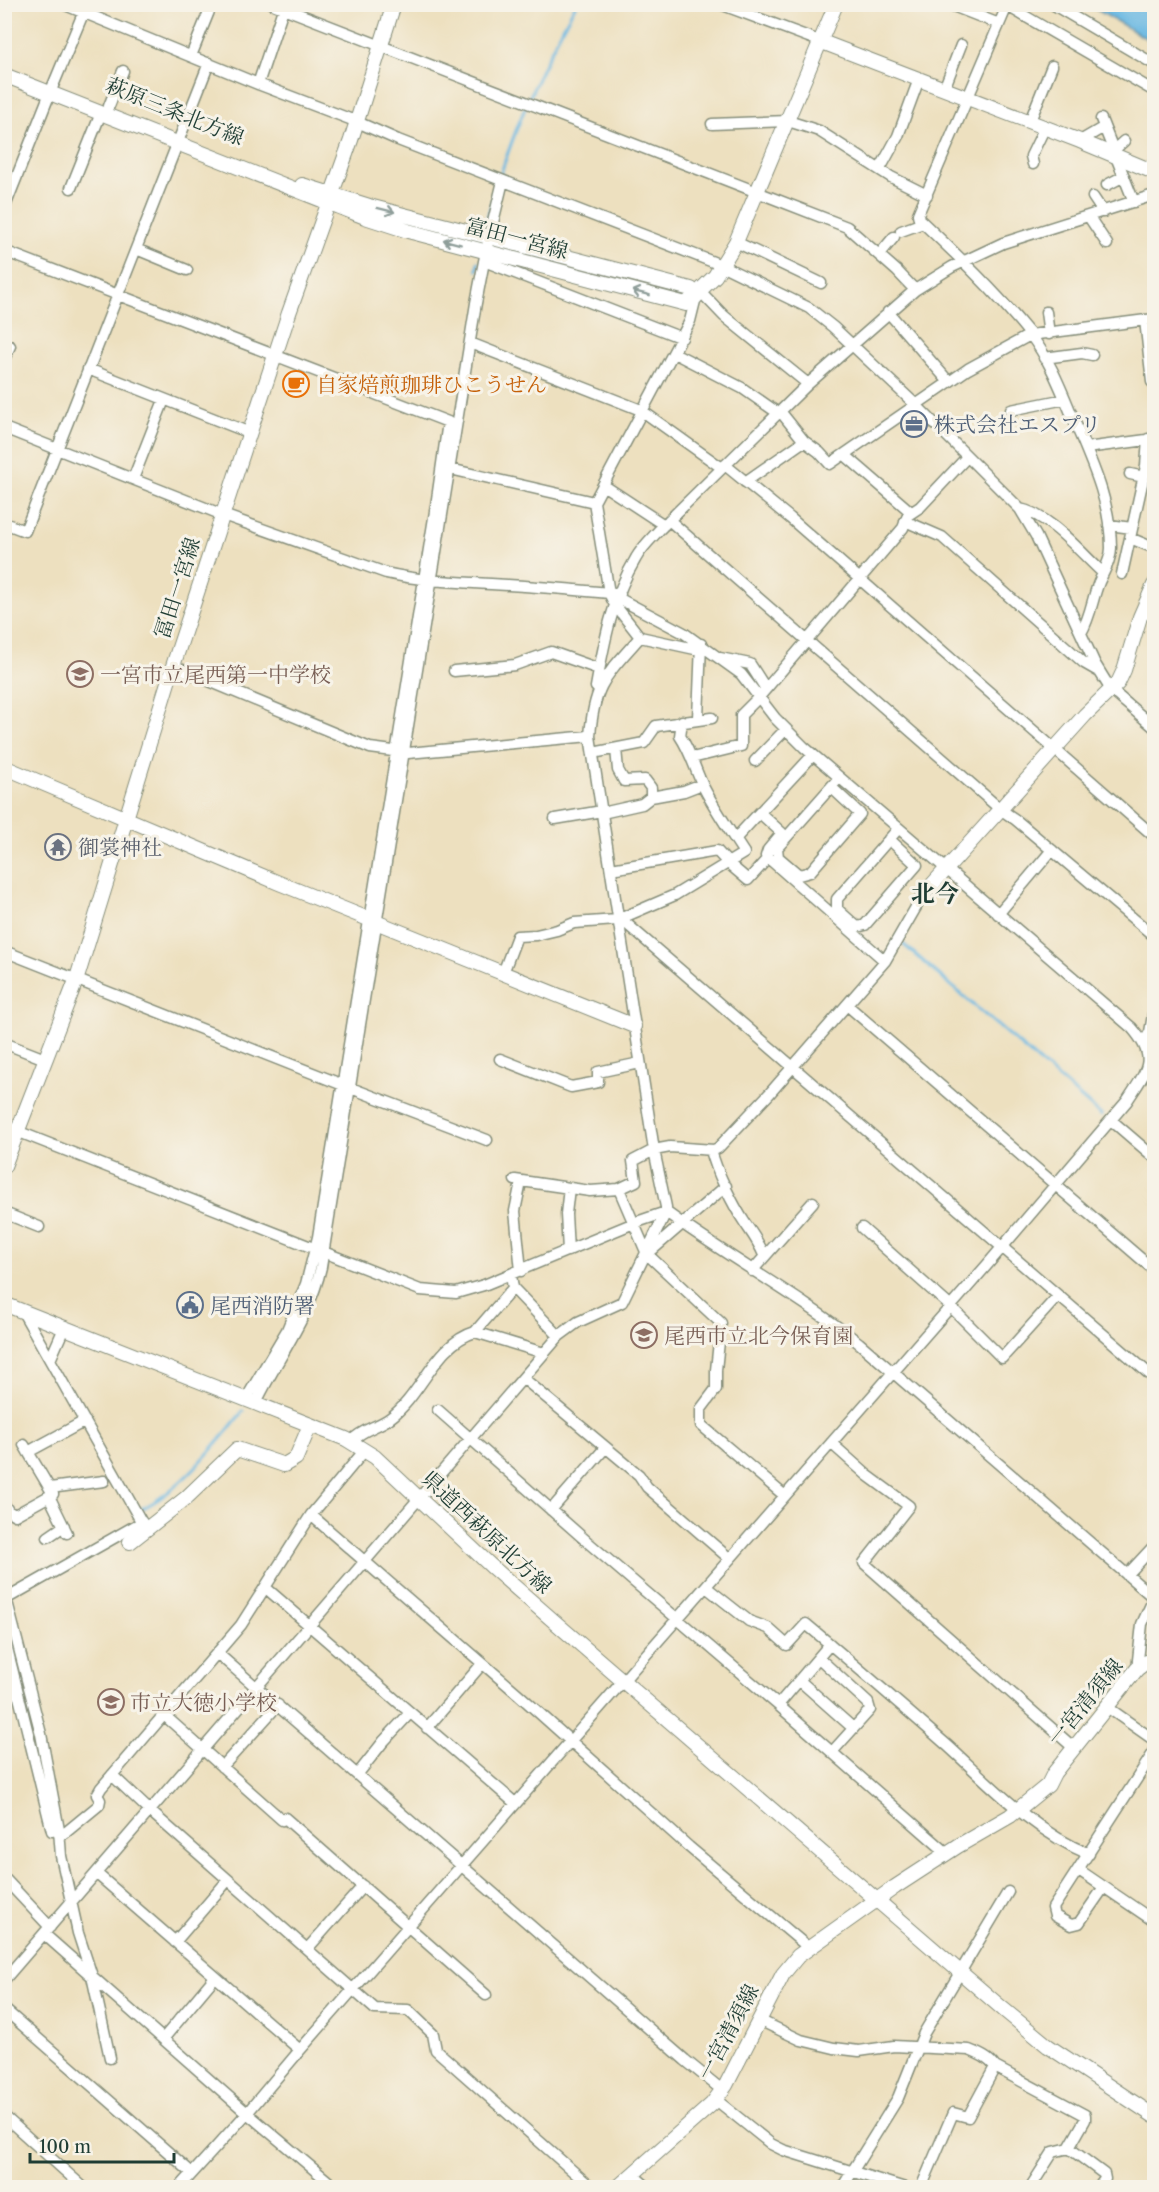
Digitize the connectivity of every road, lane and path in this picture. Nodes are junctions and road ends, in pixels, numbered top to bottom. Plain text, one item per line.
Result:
1 (63, 4) edge
2 (212, 4) edge
3 (394, 4) edge
4 (720, 4) edge
5 (836, 4) edge
6 (948, 4) edge
7 (1052, 4) edge
8 (1005, 5) edge
9 (278, 7) edge
10 (85, 9) edge
11 (999, 24) junction
12 (822, 42) junction
13 (961, 45) dead end
14 (380, 47) junction
15 (191, 56) junction
16 (209, 63) junction
17 (1155, 64) edge
18 (4, 65) edge
19 (1052, 66) dead end
20 (123, 71) dead end
21 (4, 75) edge
22 (919, 80) junction
23 (258, 84) junction
24 (52, 89) junction
25 (944, 89) junction
26 (1155, 91) edge
27 (969, 98) junction
28 (105, 110) junction
29 (356, 121) junction
30 (788, 121) junction
31 (1030, 121) junction
32 (712, 124) dead end
33 (1045, 127) junction
34 (179, 139) junction
35 (1080, 141) junction
36 (1124, 141) dead end
37 (1115, 153) junction
38 (1033, 164) dead end
39 (880, 169) junction
40 (1155, 172) edge
41 (1124, 176) junction
42 (500, 179) junction
43 (1107, 185) dead end
44 (71, 189) dead end
45 (758, 192) junction
46 (927, 195) junction
47 (1155, 195) edge
48 (1093, 196) dead end
49 (329, 198) junction
50 (1134, 202) junction
51 (4, 208) edge
52 (1103, 212) junction
53 (1089, 217) junction
54 (923, 223) junction
55 (956, 236) dead end
56 (736, 242) junction
57 (1107, 244) dead end
58 (946, 245) junction
59 (135, 249) junction
60 (486, 250) junction
61 (4, 251) edge
62 (879, 255) junction
63 (964, 262) junction
64 (720, 265) junction
65 (187, 270) dead end
66 (821, 282) dead end
67 (915, 290) junction
68 (118, 294) junction
69 (698, 294) junction
70 (888, 312) junction
71 (1046, 312) dead end
72 (1150, 320) edge
73 (1049, 334) junction
74 (1030, 335) junction
75 (682, 338) junction
76 (470, 343) junction
77 (853, 345) junction
78 (10, 346) dead end
79 (674, 353) junction
80 (1092, 355) dead end
81 (275, 356) junction
82 (1044, 358) junction
83 (4, 359) edge
84 (88, 369) junction
85 (949, 382) junction
86 (1152, 382) dead end
87 (808, 384) junction
88 (1065, 399) junction
89 (164, 400) junction
90 (916, 405) junction
91 (641, 410) junction
92 (1011, 410) dead end
93 (779, 412) junction
94 (4, 428) edge
95 (250, 433) junction
96 (1151, 439) edge
97 (804, 441) junction
98 (57, 448) junction
99 (1086, 448) junction
100 (845, 454) junction
101 (967, 457) junction
102 (723, 467) junction
103 (450, 469) junction
104 (1130, 474) dead end
105 (1144, 477) junction
106 (133, 479) junction
107 (745, 482) junction
108 (603, 485) junction
109 (594, 502) junction
110 (1020, 509) junction
111 (223, 515) junction
112 (908, 517) junction
113 (666, 522) junction
114 (4, 523) edge
115 (1109, 525) junction
116 (1131, 533) junction
117 (1155, 548) edge
118 (1103, 573) junction
119 (1122, 574) dead end
120 (428, 579) junction
121 (860, 579) junction
122 (1154, 587) edge
123 (616, 598) junction
124 (1143, 608) junction
125 (1155, 618) edge
126 (1081, 633) junction
127 (640, 636) junction
128 (807, 640) junction
129 (701, 644) junction
130 (173, 666) junction
131 (599, 669) junction
132 (454, 671) dead end
133 (1100, 672) junction
134 (1111, 690) junction
135 (763, 693) junction
136 (592, 710) junction
137 (698, 718) junction
138 (712, 718) dead end
139 (682, 722) junction
140 (1155, 727) edge
141 (786, 729) junction
142 (590, 736) junction
143 (1055, 748) junction
144 (616, 749) junction
145 (400, 752) junction
146 (593, 753) junction
147 (813, 755) junction
148 (692, 758) junction
149 (755, 761) dead end
150 (4, 767) edge
151 (839, 778) junction
152 (702, 784) junction
153 (831, 787) junction
154 (651, 797) junction
155 (1000, 809) junction
156 (602, 812) junction
157 (760, 813) junction
158 (125, 818) junction
159 (555, 819) dead end
160 (898, 829) junction
161 (1155, 836) edge
162 (735, 839) junction
163 (890, 839) junction
164 (1052, 850) junction
165 (768, 858) junction
166 (728, 863) junction
167 (611, 869) junction
168 (946, 870) junction
169 (923, 895) joint
170 (998, 914) junction
171 (619, 919) junction
172 (373, 921) junction
173 (1155, 936) edge
174 (4, 951) edge
175 (885, 961) junction
176 (502, 973) junction
177 (77, 978) junction
178 (847, 1005) junction
179 (1155, 1009) edge
180 (634, 1026) junction
181 (1144, 1042) junction
182 (4, 1043) edge
183 (45, 1059) junction
184 (500, 1059) dead end
185 (640, 1063) junction
186 (793, 1066) junction
187 (347, 1086) junction
188 (1111, 1120) junction
189 (11, 1128) edge
190 (487, 1140) dead end
191 (654, 1150) junction
192 (711, 1150) junction
193 (1155, 1158) edge
194 (4, 1166) edge
195 (1054, 1185) junction
196 (726, 1186) junction
197 (569, 1188) junction
198 (620, 1189) junction
199 (813, 1202) dead end
200 (666, 1212) junction
201 (4, 1213) edge
202 (634, 1223) junction
203 (681, 1223) junction
204 (39, 1227) dead end
205 (862, 1228) dead end
206 (1001, 1247) junction
207 (319, 1250) junction
208 (568, 1251) junction
209 (647, 1254) junction
210 (764, 1255) junction
211 (1155, 1270) edge
212 (752, 1271) junction
213 (516, 1273) junction
214 (513, 1288) junction
215 (1058, 1296) junction
216 (4, 1304) edge
217 (950, 1306) junction
218 (23, 1312) junction
219 (64, 1328) junction
220 (475, 1332) junction
221 (559, 1336) junction
222 (544, 1353) junction
223 (50, 1360) junction
224 (892, 1371) junction
225 (523, 1378) junction
226 (1155, 1378) edge
227 (251, 1401) junction
228 (438, 1410) dead end
229 (85, 1420) junction
230 (310, 1425) junction
231 (471, 1438) junction
232 (350, 1442) junction
233 (831, 1443) junction
234 (605, 1448) junction
235 (365, 1450) junction
236 (105, 1481) dead end
237 (49, 1492) junction
238 (785, 1496) junction
239 (420, 1499) junction
240 (4, 1504) edge
241 (551, 1510) junction
242 (311, 1515) junction
243 (144, 1526) junction
244 (48, 1537) dead end
245 (130, 1542) dead end
246 (1155, 1546) edge
247 (730, 1559) junction
248 (364, 1562) junction
249 (1127, 1575) junction
250 (706, 1587) junction
251 (266, 1588) junction
252 (5, 1596) edge
253 (1154, 1598) edge
254 (678, 1619) junction
255 (310, 1625) junction
256 (4, 1636) edge
257 (830, 1644) junction
258 (217, 1653) junction
259 (819, 1659) junction
260 (1155, 1659) edge
261 (482, 1664) junction
262 (1137, 1669) junction
263 (622, 1681) junction
264 (800, 1681) junction
265 (256, 1686) junction
266 (778, 1704) junction
267 (278, 1705) junction
268 (1107, 1707) junction
269 (410, 1713) junction
270 (164, 1715) junction
271 (427, 1728) junction
272 (853, 1728) junction
273 (1155, 1740) edge
274 (569, 1742) junction
275 (1074, 1748) junction
276 (203, 1750) junction
277 (832, 1752) junction
278 (1155, 1752) edge
279 (222, 1767) junction
280 (112, 1775) junction
281 (357, 1775) junction
282 (515, 1803) junction
283 (1019, 1810) junction
284 (150, 1811) junction
285 (59, 1834) junction
286 (947, 1853) junction
287 (1089, 1854) junction
288 (462, 1865) junction
289 (1079, 1870) junction
290 (97, 1874) junction
291 (228, 1880) junction
292 (7, 1882) edge
293 (363, 1886) junction
294 (1104, 1887) junction
295 (1008, 1892) dead end
296 (876, 1900) junction
297 (70, 1905) junction
298 (1155, 1921) edge
299 (408, 1926) junction
300 (47, 1930) junction
301 (175, 1942) junction
302 (308, 1948) junction
303 (809, 1948) junction
304 (959, 1972) junction
305 (92, 1976) junction
306 (215, 1977) junction
307 (4, 1980) edge
308 (354, 1988) junction
309 (486, 1995) dead end
310 (4, 2009) edge
311 (759, 2020) junction
312 (163, 2039) junction
313 (917, 2048) junction
314 (300, 2050) junction
315 (110, 2058) dead end
316 (995, 2067) junction
317 (719, 2094) junction
318 (247, 2113) junction
319 (4, 2116) edge
320 (1155, 2116) edge
321 (1069, 2148) junction
322 (852, 2170) junction
323 (192, 2173) junction
324 (632, 2174) junction
325 (84, 2187) edge
326 (179, 2187) edge
327 (336, 2187) edge
328 (592, 2187) edge
329 (617, 2187) edge
330 (648, 2187) edge
331 (842, 2187) edge
332 (905, 2187) edge
333 (921, 2187) edge
334 (1030, 2187) edge
335 (1098, 2187) edge

1 - 10 street
2 - 15 street
3 - 14 main road, 冨田一宮線
4 - 12 street
5 - 12 main road
6 - 11 street
7 - 17 street
8 - 11 street
8 - 26 street
9 - 14 street
9 - 23 street
10 - 15 street
10 - 24 street
11 - 27 street
12 - 22 main road
12 - 30 main road
13 - 25 street
14 - 29 main road, 冨田一宮線
14 - 45 street
15 - 16 street
16 - 23 street
16 - 34 street
18 - 24 main road, 萩原三条北方線
19 - 31 street
20 - 28 street
21 - 24 main road, 萩原三条北方線
22 - 25 main road
22 - 39 street
23 - 29 street
24 - 28 main road, 萩原三条北方線
24 - 51 street
25 - 27 main road
27 - 31 main road
27 - 46 street
28 - 34 main road, 萩原三条北方線
28 - 44 street
29 - 42 street
29 - 49 main road, 冨田一宮線
30 - 32 street
30 - 39 street
30 - 45 main road
31 - 33 main road
33 - 35 main road
33 - 38 street
34 - 49 main road, 萩原三条北方線
34 - 59 street
35 - 37 main road
35 - 37 street
36 - 37 street
37 - 40 main road
37 - 41 street
39 - 46 street
41 - 43 street
41 - 50 street
42 - 60 street
42 - 64 street
45 - 56 main road
45 - 62 street
46 - 54 street
47 - 50 street
48 - 52 street
49 - 60 main road, 富田一宮線
49 - 81 main road, 冨田一宮線
50 - 52 street
52 - 53 street
53 - 57 street
53 - 63 street
54 - 58 street
54 - 62 street
55 - 58 street
56 - 64 main road
56 - 66 street
58 - 63 street
59 - 65 street
59 - 68 street
60 - 69 main road, 富田一宮線
60 - 75 street
60 - 76 street
61 - 68 street
62 - 67 street
63 - 67 street
63 - 74 street
64 - 69 main road
64 - 77 street
67 - 70 street
68 - 81 street
68 - 84 street
69 - 75 street
69 - 87 street
70 - 77 street
70 - 85 street
71 - 73 street
72 - 73 street
72 - 86 street
73 - 74 street
74 - 82 street
74 - 85 street
75 - 79 street
76 - 91 street
76 - 103 street
77 - 87 street
77 - 90 street
78 - 83 street
79 - 91 street
79 - 93 street
80 - 82 street
81 - 95 main road, 冨田一宮線
81 - 120 street
82 - 88 street
84 - 89 street
84 - 98 street
85 - 90 street
87 - 93 street
88 - 92 street
88 - 99 street
89 - 95 street
89 - 106 street
90 - 100 street
90 - 101 street
91 - 102 street
91 - 108 street
93 - 97 street
93 - 102 street
94 - 98 street
95 - 111 main road, 冨田一宮線
96 - 99 street
96 - 105 street
97 - 100 street
97 - 107 street
98 - 106 street
98 - 114 street
99 - 115 street
100 - 112 street
101 - 110 street
101 - 112 street
102 - 107 street
102 - 113 street
103 - 109 street
103 - 120 street
104 - 105 street
105 - 116 street
106 - 111 street
107 - 121 street
108 - 109 street
108 - 113 street
109 - 123 street
110 - 118 street
110 - 126 street
111 - 120 street
111 - 130 main road, 冨田一宮線
112 - 121 street
112 - 133 street
113 - 123 street
113 - 128 street
115 - 116 street
115 - 118 street
116 - 117 street
116 - 119 street
118 - 126 street
120 - 123 street
120 - 145 street
121 - 128 street
121 - 143 street
122 - 124 main road
123 - 127 street
123 - 129 street
123 - 131 street
124 - 125 street
124 - 134 main road
126 - 133 street
127 - 129 street
127 - 136 street
128 - 135 street
128 - 155 street
129 - 135 street
129 - 137 street
130 - 145 street
130 - 158 main road, 冨田一宮線
131 - 132 street
131 - 136 street
133 - 134 street
134 - 140 street
134 - 143 main road
135 - 141 street
135 - 148 street
136 - 142 street
137 - 138 street
137 - 139 street
139 - 144 street
139 - 148 street
141 - 147 street
141 - 149 street
142 - 145 street
142 - 146 street
143 - 155 main road
143 - 161 street
144 - 146 street
144 - 154 street
145 - 172 street
146 - 156 street
147 - 151 street
147 - 157 street
148 - 152 street
150 - 158 main road
151 - 153 street
151 - 160 street
152 - 154 street
152 - 162 street
153 - 153 street
154 - 156 street
155 - 164 street
155 - 168 main road
156 - 159 street
156 - 167 street
157 - 162 street
157 - 165 street
158 - 172 main road
158 - 177 main road, 冨田一宮線
160 - 163 street
160 - 168 street
162 - 166 street
163 - 163 street
164 - 170 street
164 - 173 street
165 - 166 street
165 - 175 street
166 - 167 street
166 - 171 street
167 - 171 street
168 - 169 main road
168 - 170 street
169 - 175 street
170 - 181 street
171 - 176 street
171 - 180 street
171 - 186 street
172 - 176 main road
172 - 187 street
174 - 177 street
175 - 178 street
176 - 180 main road
177 - 183 main road, 冨田一宮線
177 - 187 street
178 - 186 street
178 - 195 street
179 - 181 street
180 - 185 street
181 - 188 street
182 - 183 street
183 - 189 main road, 冨田一宮線
184 - 185 street
185 - 191 street
186 - 192 street
186 - 206 street
187 - 190 street
187 - 207 street
188 - 193 street
188 - 195 street
189 - 194 main road, 冨田一宮線
189 - 207 street
191 - 192 street
191 - 198 street
191 - 200 street
192 - 196 street
195 - 206 street
195 - 211 street
196 - 203 street
196 - 210 street
197 - 198 street
197 - 208 street
197 - 213 street
198 - 202 street
199 - 210 street
200 - 202 street
200 - 203 street
200 - 209 street
201 - 204 street
202 - 208 street
202 - 209 street
203 - 209 street
203 - 212 street
205 - 217 street
206 - 215 street
206 - 217 street
207 - 213 street
207 - 227 street
208 - 213 street
209 - 221 street
209 - 238 street
210 - 212 street
212 - 224 street
213 - 214 street
214 - 220 street
214 - 221 street
215 - 217 street
215 - 226 street
216 - 218 main road, 県道西萩原北方線
217 - 224 street
218 - 219 main road, 県道西萩原北方線
218 - 223 street
219 - 223 street
219 - 227 main road, 県道西萩原北方線
220 - 222 street
220 - 232 street
221 - 222 street
222 - 225 street
223 - 229 street
224 - 233 street
224 - 249 street
225 - 231 street
225 - 234 street
227 - 230 main road, 県道西萩原北方線
228 - 231 street
229 - 237 street
229 - 243 street
230 - 232 main road, 県道西萩原北方線
230 - 243 main road
231 - 239 street
231 - 241 street
232 - 235 main road, 県道西萩原北方線
233 - 238 street
233 - 275 street
234 - 241 street
234 - 247 street
235 - 239 main road, 県道西萩原北方線
235 - 242 street
236 - 237 street
237 - 240 street
237 - 244 street
238 - 247 street
239 - 248 street
239 - 263 main road, 県道西萩原北方線
241 - 254 street
242 - 248 street
242 - 251 street
243 - 245 main road
243 - 252 street
246 - 249 street
247 - 250 street
248 - 255 street
248 - 261 street
249 - 253 street
250 - 254 street
250 - 257 street
251 - 255 street
251 - 258 street
252 - 285 street
253 - 262 street
254 - 263 street
254 - 266 street
255 - 265 street
255 - 269 street
256 - 297 street
257 - 259 street
257 - 283 street
258 - 265 street
258 - 270 street
259 - 264 street
259 - 272 street
260 - 262 main road, 一宮清須線
261 - 271 street
261 - 274 street
262 - 268 main road, 一宮清須線
263 - 274 street
263 - 296 main road, 県道西萩原北方線
264 - 266 street
264 - 272 street
265 - 267 street
265 - 276 street
266 - 277 street
267 - 279 street
267 - 281 street
268 - 273 street
268 - 275 main road, 一宮清須線
269 - 271 street
269 - 281 street
270 - 276 street
270 - 280 street
271 - 282 street
272 - 277 street
274 - 282 street
274 - 303 street
275 - 283 main road, 一宮清須線
276 - 279 street
276 - 284 street
277 - 286 street
278 - 287 street
279 - 293 street
280 - 284 street
280 - 285 street
281 - 288 street
282 - 288 street
283 - 286 main road, 一宮清須線
283 - 287 street
284 - 290 street
284 - 291 street
285 - 297 street
286 - 296 main road, 一宮清須線
287 - 289 street
288 - 299 street
288 - 317 street
289 - 294 street
289 - 294 street
290 - 297 street
290 - 301 street
291 - 301 street
291 - 302 street
292 - 300 street
293 - 299 street
293 - 302 street
294 - 298 street
295 - 304 street
296 - 303 main road, 一宮清須線
296 - 304 main road
297 - 300 street
297 - 305 street
299 - 308 street
299 - 309 street
300 - 305 street
300 - 307 street
301 - 306 street
302 - 308 street
303 - 311 main road, 一宮清須線
304 - 313 street
304 - 320 main road
305 - 312 street
305 - 315 street
306 - 312 street
306 - 314 street
308 - 314 street
308 - 328 street
310 - 323 street
311 - 313 street
311 - 317 main road, 一宮清須線
312 - 318 street
313 - 316 street
313 - 322 street
314 - 318 street
316 - 321 street
316 - 333 street
317 - 322 street
317 - 324 main road, 一宮清須線
318 - 323 street
318 - 327 street
319 - 325 street
321 - 334 street
321 - 335 street
322 - 331 street
322 - 332 street
323 - 326 street
324 - 329 main road, 一宮清須線
324 - 330 street

